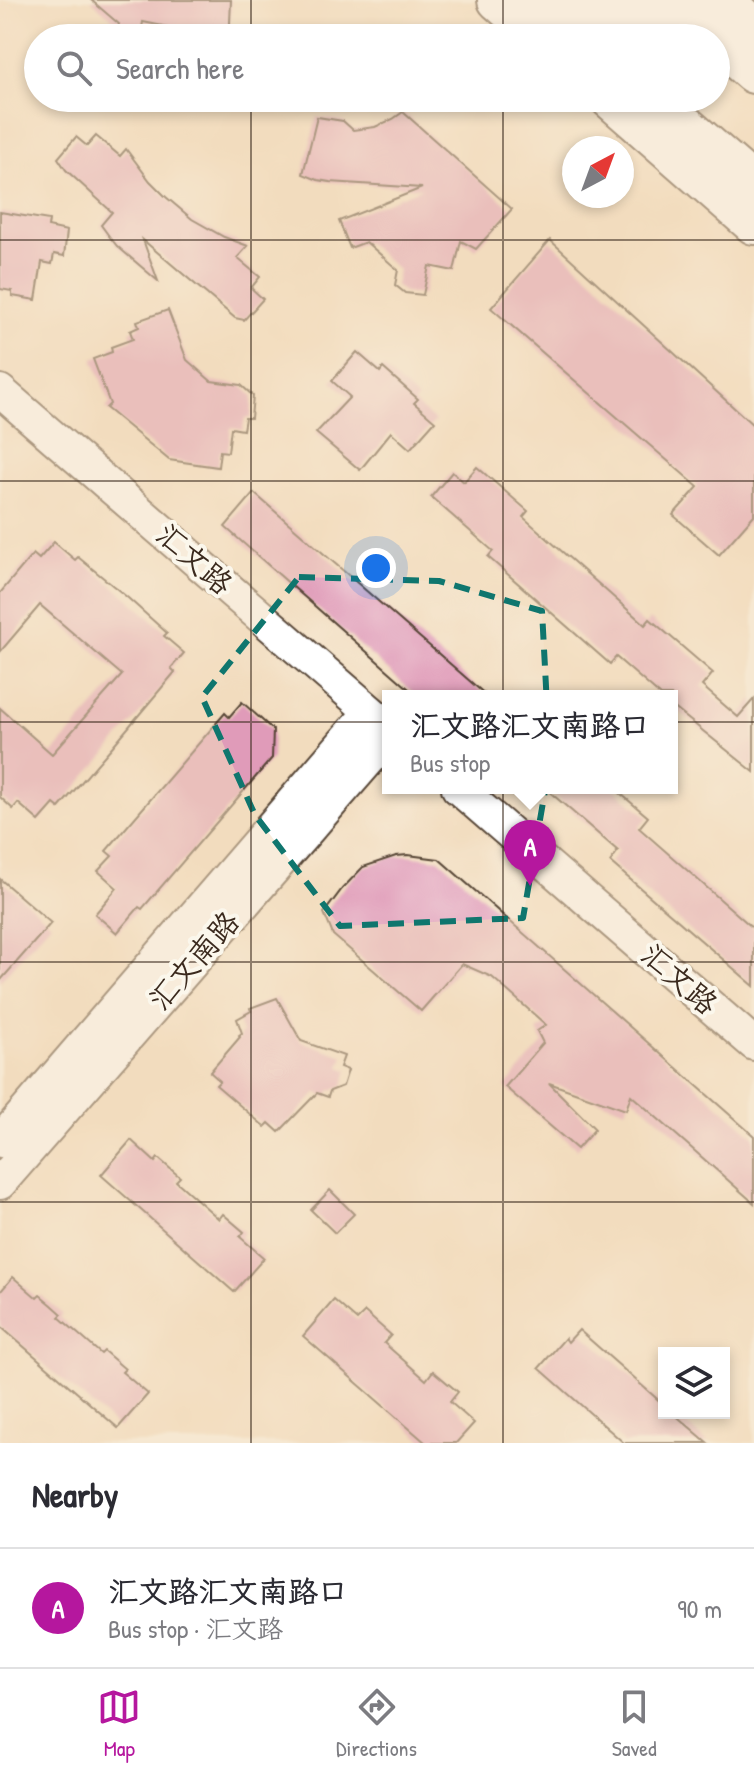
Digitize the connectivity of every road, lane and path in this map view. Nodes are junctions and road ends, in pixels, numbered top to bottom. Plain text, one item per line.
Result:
1 (498, 0) edge
2 (537, 0) edge
3 (576, 0) edge
4 (633, 0) edge
5 (673, 0) edge
6 (723, 0) edge
7 (525, 24) edge
8 (564, 24) edge
9 (596, 24) edge
10 (604, 24) edge
11 (660, 24) edge
12 (700, 24) edge
13 (754, 27) edge
14 (730, 50) edge
15 (754, 71) edge
16 (730, 85) edge
17 (754, 106) edge
18 (626, 112) edge
19 (676, 112) edge
20 (683, 112) edge
21 (754, 153) edge
22 (754, 188) edge
23 (754, 224) edge
24 (0, 391) edge
25 (379, 720) edge
26 (382, 745) edge
27 (465, 794) edge
28 (754, 1044) edge
29 (0, 1141) edge
30 (0, 1183) edge

1 - 7 main road
2 - 8 highway
3 - 9 highway
3 - 10 highway
4 - 11 highway
5 - 12 highway
6 - 13 main road
14 - 15 highway
16 - 17 highway
18 - 23 main road
19 - 22 highway
20 - 21 highway
24 - 25 street, 汇文路
25 - 29 street, 汇文南路
26 - 30 street, 汇文南路
27 - 28 street, 汇文路

